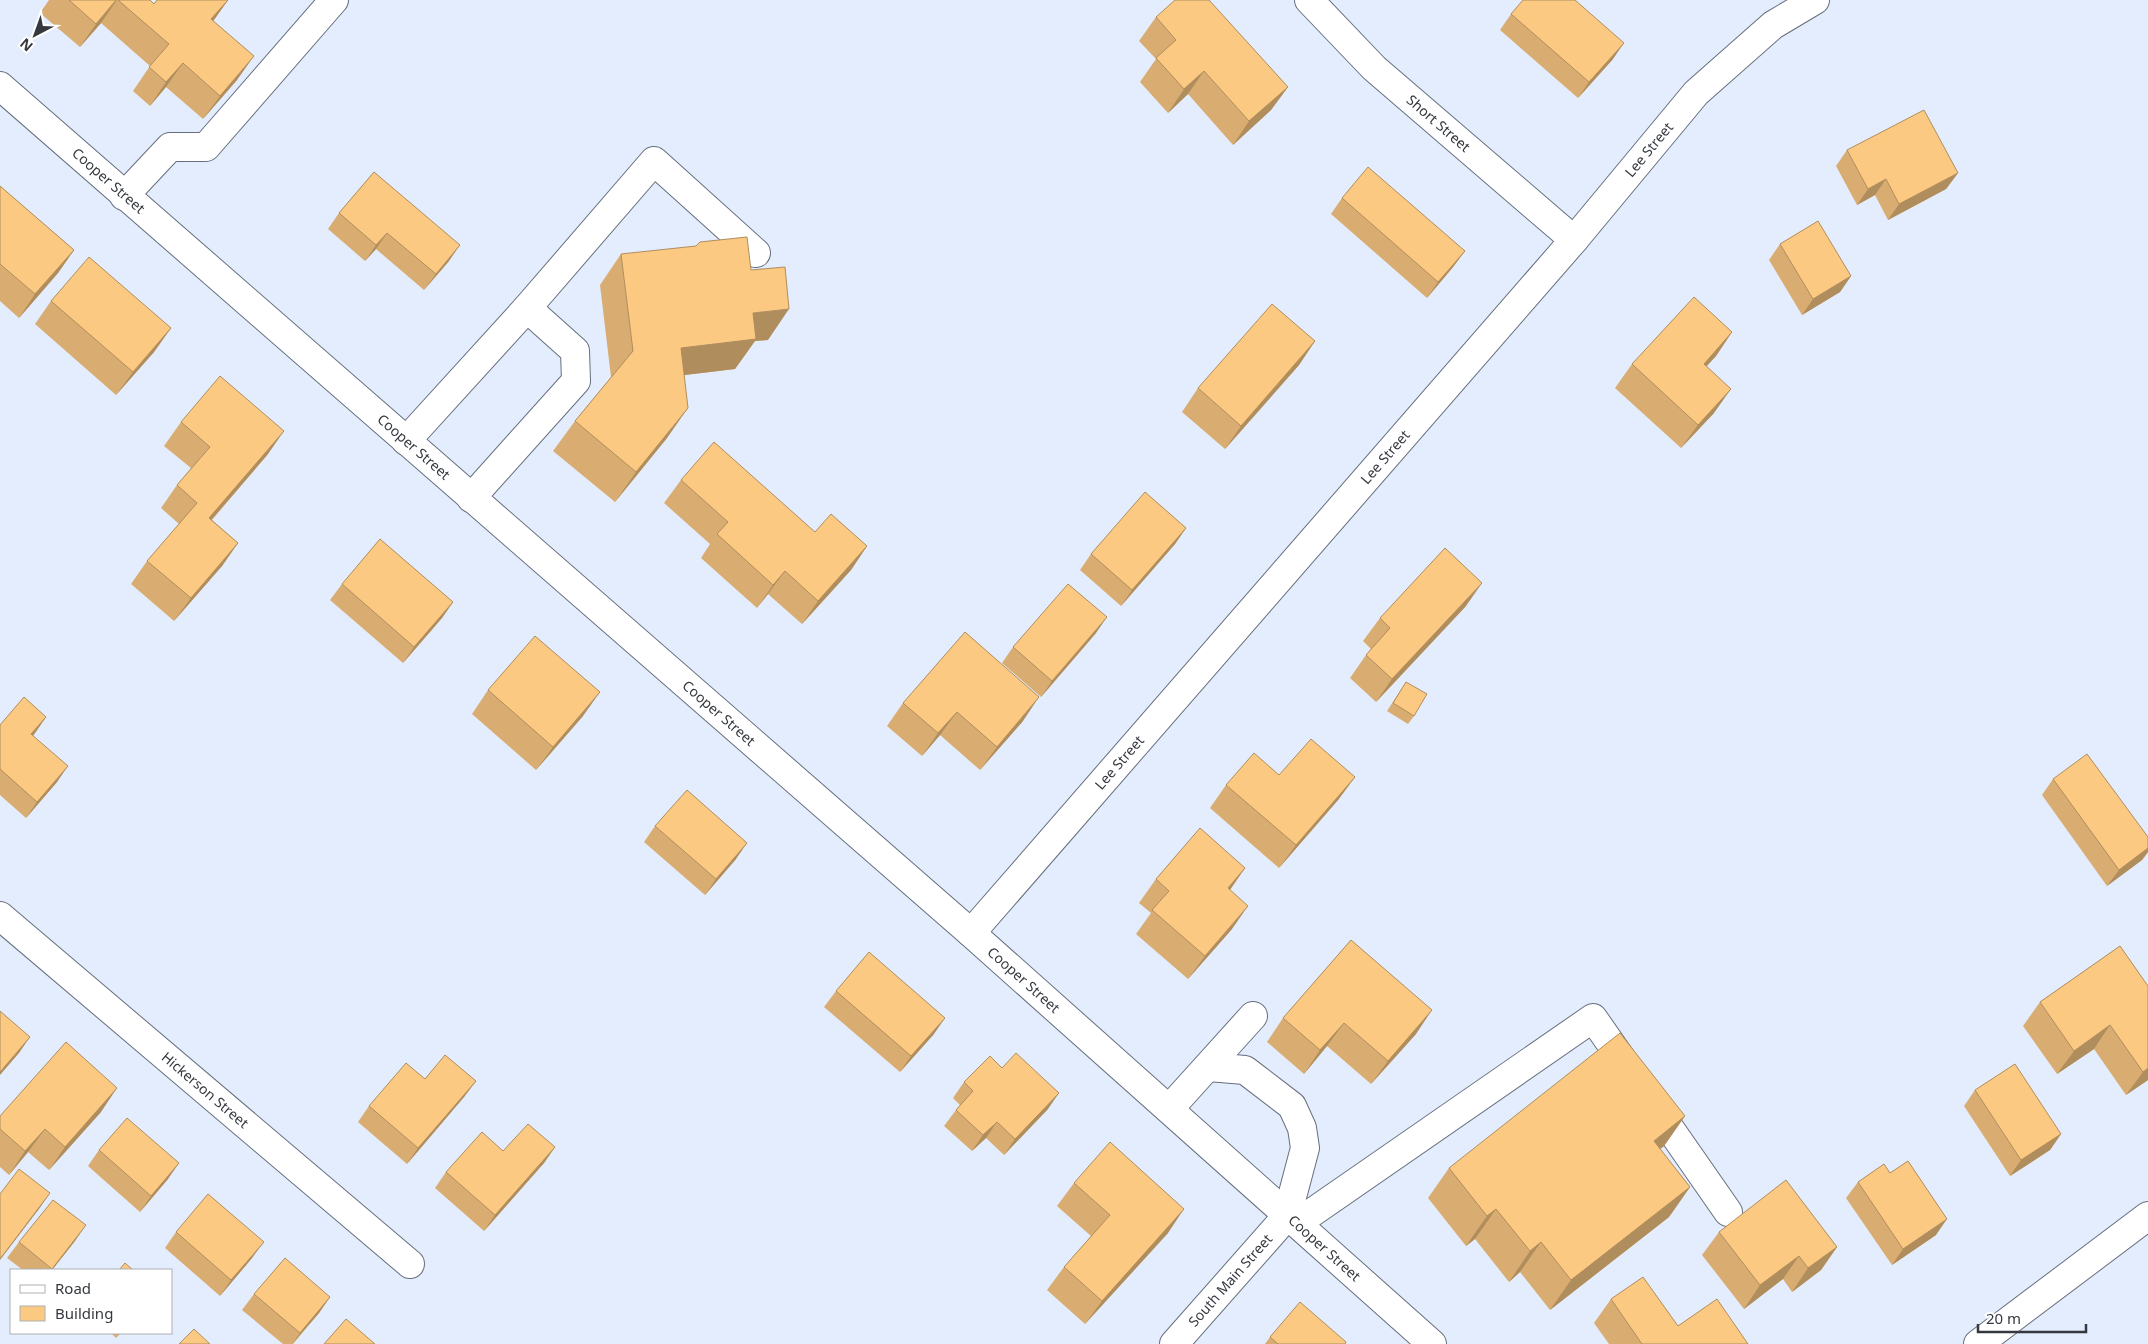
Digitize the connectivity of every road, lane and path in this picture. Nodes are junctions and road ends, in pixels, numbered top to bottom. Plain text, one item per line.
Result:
1 (334, 0) edge
2 (1309, 0) edge
3 (1815, 0) edge
4 (0, 86) edge
5 (124, 196) junction
6 (1574, 240) junction
7 (756, 253) dead end
8 (527, 308) junction
9 (406, 441) junction
10 (472, 498) junction
11 (0, 916) edge
12 (971, 933) junction
13 (1253, 1016) dead end
14 (1208, 1067) junction
15 (1170, 1108) junction
16 (1728, 1212) dead end
17 (2148, 1216) edge
18 (1292, 1219) junction
19 (410, 1264) dead end
20 (1174, 1344) edge
21 (1432, 1344) edge
22 (1978, 1344) edge

1 - 5 street
2 - 6 street, Short Street
3 - 6 street, Lee Street
4 - 5 street, Cooper Street
5 - 9 street, Cooper Street
6 - 12 street, Lee Street
7 - 8 street
8 - 9 street
8 - 10 street
9 - 10 street, Cooper Street
10 - 12 street, Cooper Street
11 - 19 street, Hickerson Street
12 - 15 street, Cooper Street
13 - 14 street
14 - 15 street
14 - 18 street
15 - 18 street, Cooper Street
16 - 18 street
17 - 22 street
18 - 20 street, South Main Street
18 - 21 street, Cooper Street

